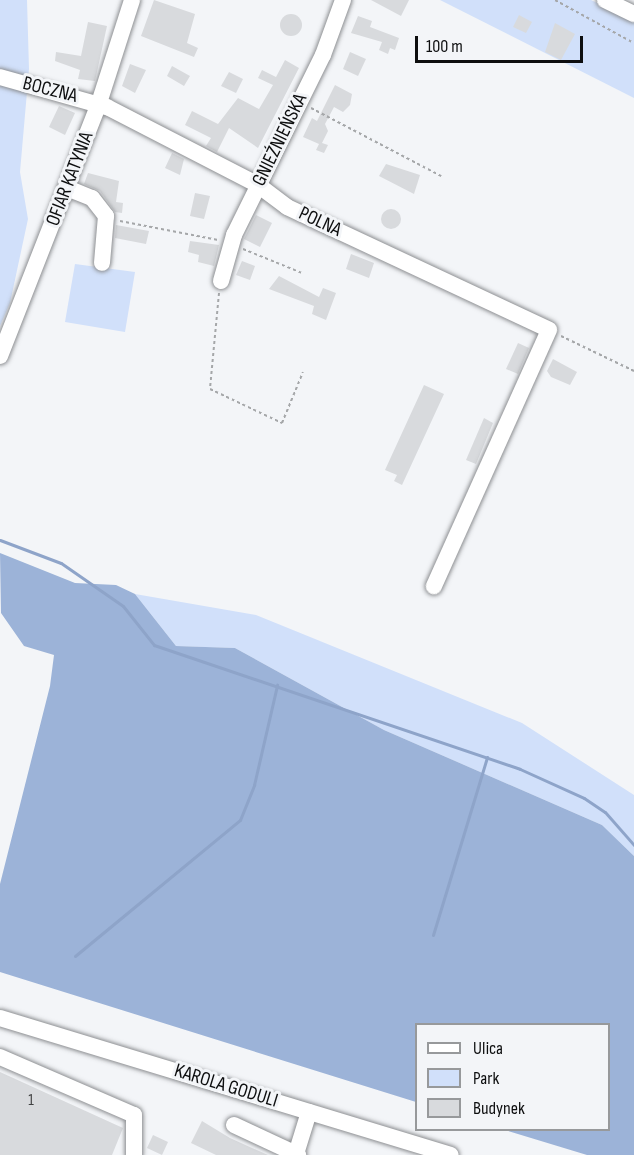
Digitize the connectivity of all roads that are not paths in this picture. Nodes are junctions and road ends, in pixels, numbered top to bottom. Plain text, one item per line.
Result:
1 (132, 0) edge
2 (343, 0) edge
3 (605, 0) edge
4 (634, 14) edge
5 (0, 77) edge
6 (99, 103) junction
7 (258, 185) junction
8 (66, 189) junction
9 (102, 263) dead end
10 (221, 281) road end
11 (0, 356) edge
12 (434, 586) dead end
13 (0, 1018) edge
14 (0, 1057) edge
15 (309, 1112) junction
16 (234, 1125) dead end
17 (297, 1154) edge
18 (134, 1155) edge
19 (451, 1155) edge

1 - 6 street, OFIAR KATYNIA
2 - 7 street, GNIEŹNIEŃSKA
3 - 4 street
5 - 6 street, BOCZNA
6 - 7 street, POLNA
6 - 8 street, OFIAR KATYNIA
7 - 10 street, GNIEŹNIEŃSKA
7 - 12 street, POLNA
8 - 9 street
8 - 11 street, OFIAR KATYNIA
13 - 15 street, KAROLA GODULI
14 - 18 street
15 - 17 street
15 - 19 street, KAROLA GODULI
16 - 17 street

